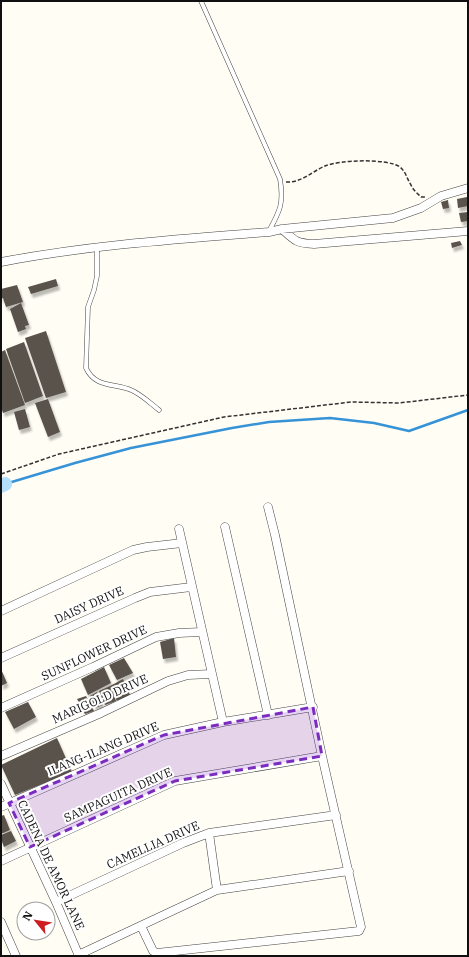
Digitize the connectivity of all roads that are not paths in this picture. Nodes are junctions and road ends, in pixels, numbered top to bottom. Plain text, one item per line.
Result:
1 (201, 1) edge
2 (468, 188) edge
3 (282, 229) junction
4 (468, 231) edge
5 (269, 232) junction
6 (97, 248) junction
7 (1, 262) edge
8 (159, 410) dead end
9 (268, 507) dead end
10 (225, 527) dead end
11 (179, 529) dead end
12 (182, 543) junction
13 (191, 587) junction
14 (1, 611) edge
15 (201, 632) junction
16 (1, 658) edge
17 (212, 674) junction
18 (313, 707) junction
19 (1, 708) edge
20 (268, 715) junction
21 (223, 722) junction
22 (1, 756) edge
23 (322, 756) junction
24 (1, 784) edge
25 (9, 804) junction
26 (1, 807) edge
27 (336, 815) junction
28 (209, 833) junction
29 (30, 847) junction
30 (1, 861) edge
31 (349, 871) junction
32 (217, 890) junction
33 (56, 901) edge
34 (56, 902) joint
35 (1, 922) edge
36 (140, 926) junction
37 (78, 955) edge
38 (16, 956) edge

1 - 5 lane
2 - 3 street
3 - 4 street
3 - 5 street
5 - 6 street
6 - 7 street
6 - 8 lane
9 - 18 street
10 - 20 street
11 - 12 street
12 - 13 street
12 - 14 street
13 - 15 street
13 - 16 street, DAISY DRIVE
15 - 17 street
15 - 19 street, SUNFLOWER DRIVE
17 - 21 street
17 - 22 street, MARIGOLD DRIVE
18 - 20 street, ILANG-ILANG DRIVE
18 - 23 street
20 - 21 street, ILANG-ILANG DRIVE
21 - 25 street, ILANG-ILANG DRIVE
23 - 27 street
23 - 29 street, SAMPAGUITA DRIVE
24 - 25 street, CADENA DE AMOR LANE
25 - 26 street, ILANG-ILANG DRIVE
25 - 29 street, CADENA DE AMOR LANE
27 - 28 street, CAMELLIA DRIVE
27 - 31 street
28 - 32 street
28 - 34 street, CAMELLIA DRIVE
29 - 30 street, SAMPAGUITA DRIVE
29 - 33 street, CADENA DE AMOR LANE
31 - 32 street
31 - 36 street
32 - 36 street
34 - 37 street, CADENA DE AMOR LANE
35 - 38 street
36 - 37 street

